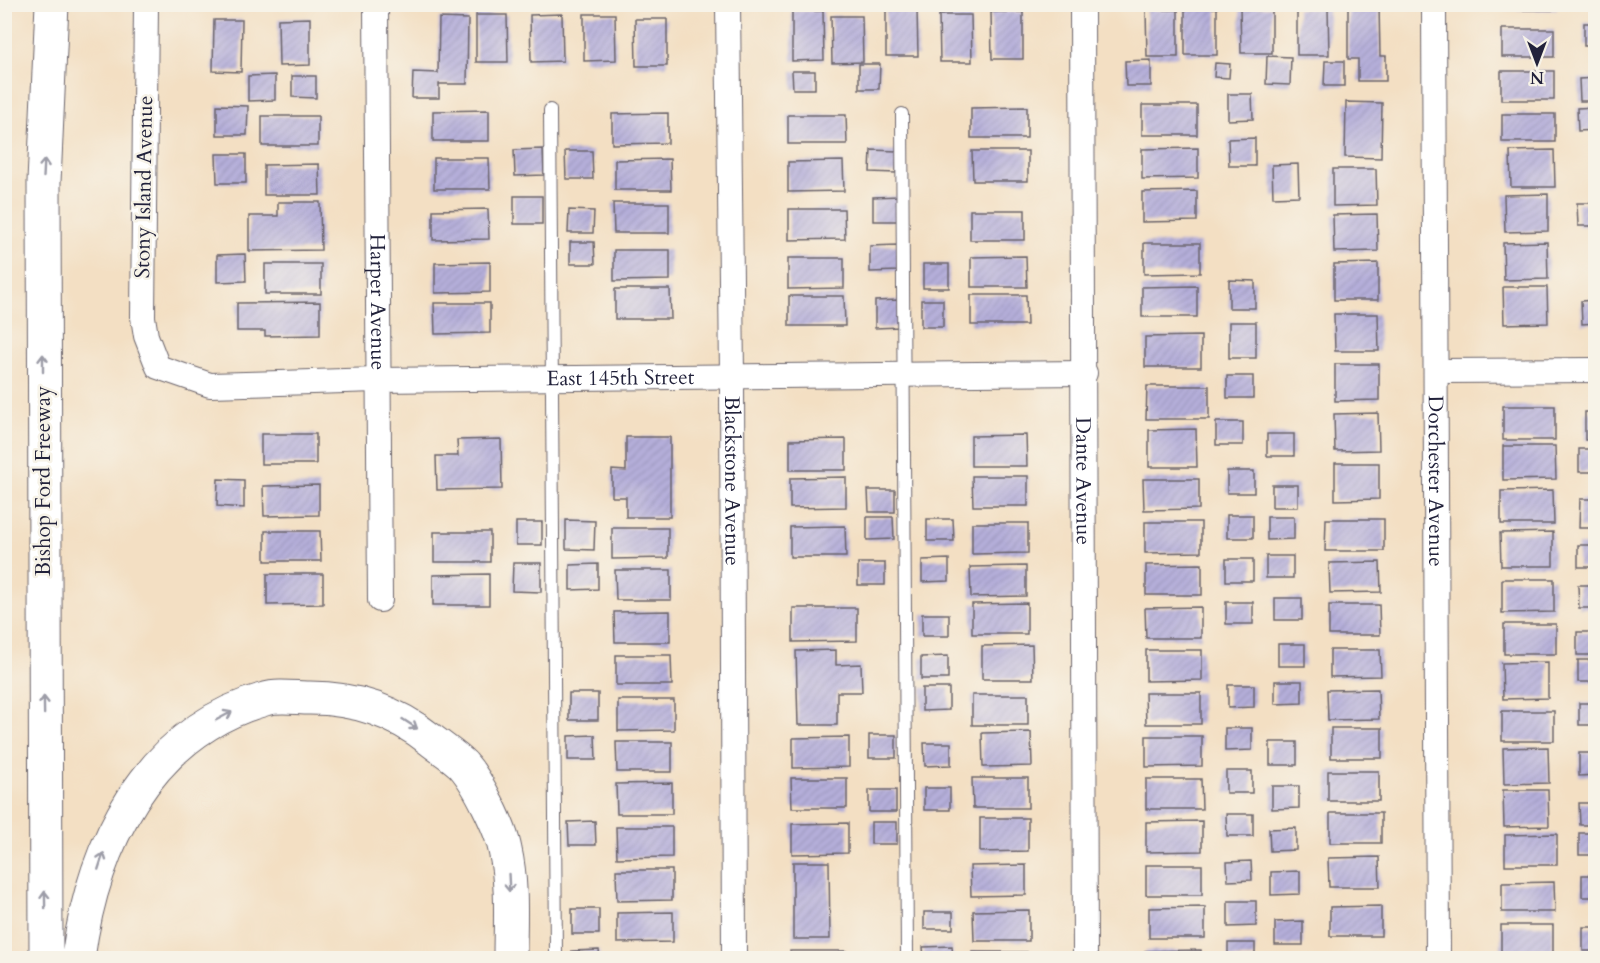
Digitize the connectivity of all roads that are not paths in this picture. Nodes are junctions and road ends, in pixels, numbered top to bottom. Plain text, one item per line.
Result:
1 (52, 4) edge
2 (146, 4) edge
3 (376, 4) edge
4 (728, 4) edge
5 (1082, 4) edge
6 (1434, 4) edge
7 (550, 110) dead end
8 (902, 114) dead end
9 (158, 367) joint
10 (1596, 370) edge
11 (1436, 371) junction
12 (1085, 373) junction
13 (904, 375) junction
14 (732, 376) junction
15 (552, 378) junction
16 (376, 380) junction
17 (380, 600) dead end
18 (46, 958) edge
19 (78, 958) edge
20 (510, 958) edge
21 (556, 958) edge
22 (734, 958) edge
23 (907, 958) edge
24 (1085, 958) edge
25 (1438, 958) edge

18 -> 1 highway, Bishop Ford Freeway
2 - 9 street, Stony Island Avenue
3 - 16 street, Harper Avenue
4 - 14 street, Blackstone Avenue
5 - 12 street, Dante Avenue
6 - 11 street, Dorchester Avenue
7 - 15 lane
8 - 13 lane
9 - 16 street, East 145th Street
10 - 11 street
11 - 25 street, Dorchester Avenue
12 - 13 street, East 145th Street
12 - 24 street, Dante Avenue
13 - 14 street, East 145th Street
13 - 23 lane
14 - 15 street, East 145th Street
14 - 22 street, Blackstone Avenue
15 - 16 street, East 145th Street
15 - 21 lane
16 - 17 street, Harper Avenue
19 -> 20 highway

